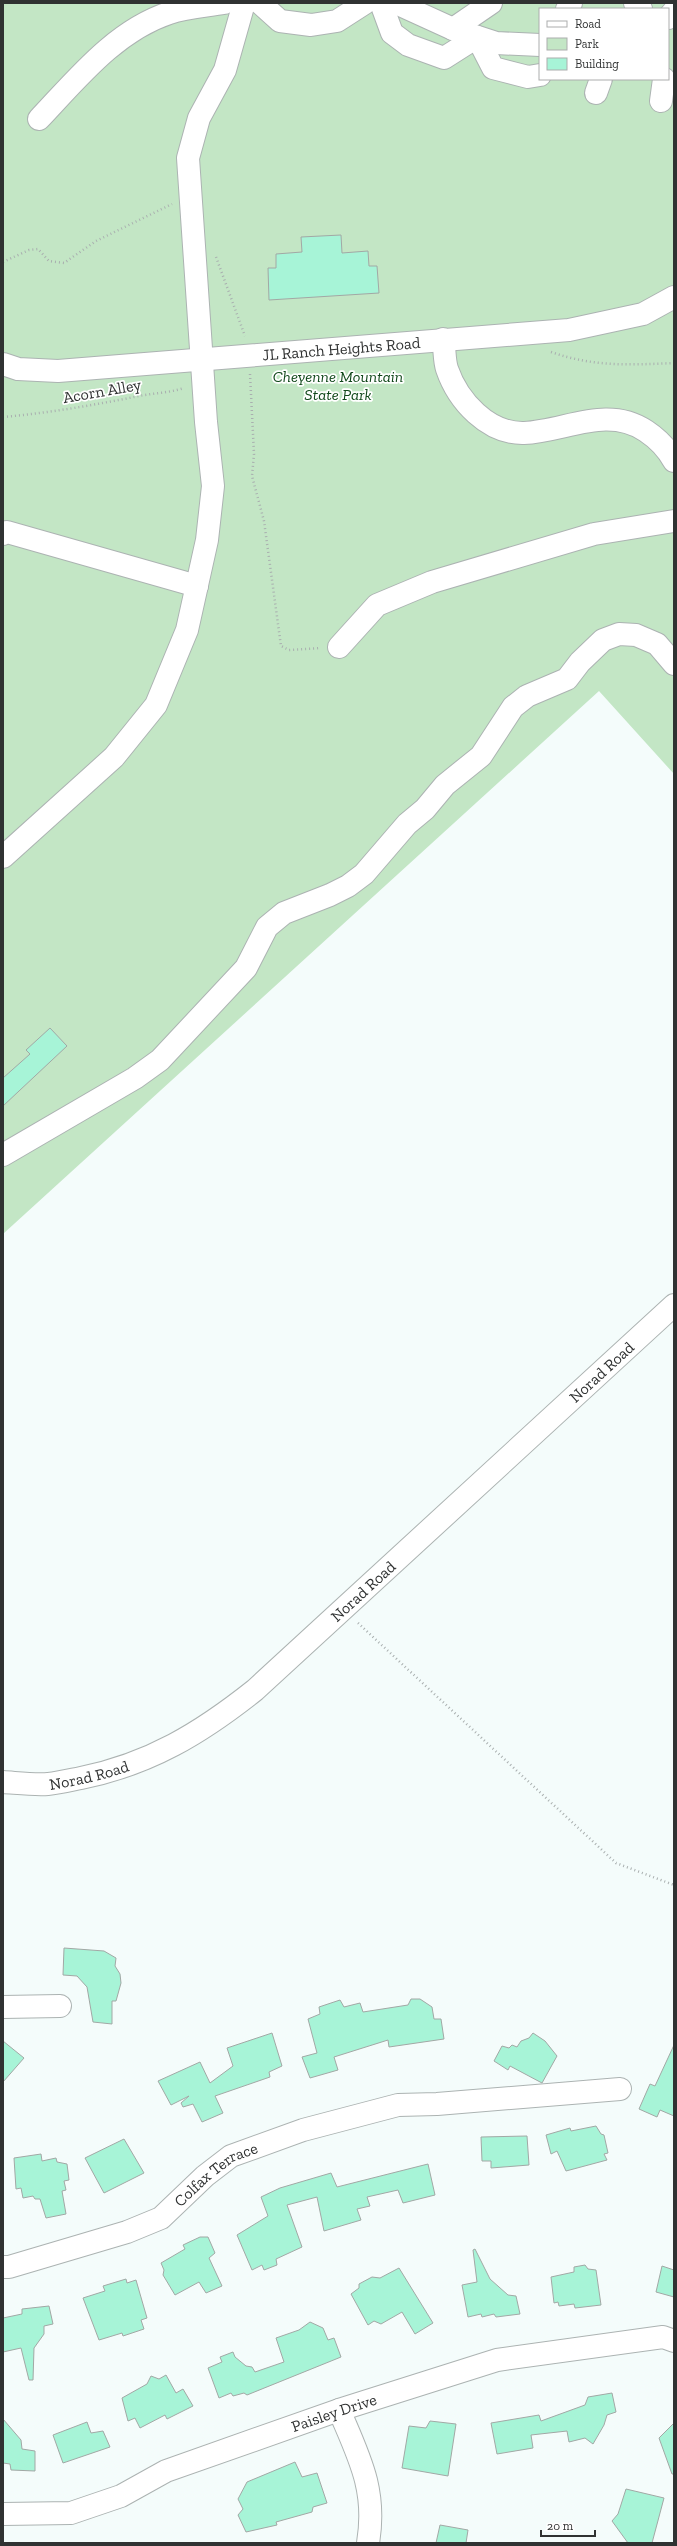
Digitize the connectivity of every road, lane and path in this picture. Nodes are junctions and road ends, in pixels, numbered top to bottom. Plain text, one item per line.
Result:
1 (224, 3) edge
2 (244, 3) edge
3 (260, 3) edge
4 (364, 3) edge
5 (381, 3) edge
6 (396, 3) edge
7 (490, 3) edge
8 (453, 29) junction
9 (477, 36) junction
10 (539, 44) edge
11 (539, 75) edge
12 (664, 80) edge
13 (661, 101) dead end
14 (39, 119) dead end
15 (674, 297) edge
16 (528, 333) junction
17 (444, 339) junction
18 (202, 359) junction
19 (674, 363) edge
20 (3, 364) edge
21 (204, 384) junction
22 (3, 417) edge
23 (674, 461) edge
24 (674, 521) edge
25 (3, 534) edge
26 (197, 586) junction
27 (339, 647) dead end
28 (674, 664) edge
29 (3, 857) edge
30 (3, 1155) edge
31 (674, 1305) edge
32 (343, 1609) junction
33 (3, 1782) edge
34 (674, 1885) edge
35 (60, 2006) dead end
36 (3, 2007) edge
37 (620, 2089) dead end
38 (3, 2267) edge
39 (674, 2341) edge
40 (339, 2410) junction
41 (3, 2514) edge
42 (368, 2543) edge

1 - 14 street
2 - 18 street
3 - 4 street
5 - 9 street
6 - 8 street
7 - 8 street
8 - 9 street
9 - 10 street
9 - 11 street
12 - 13 street
15 - 16 street, JL Ranch Heights Road
16 - 17 street, JL Ranch Heights Road
16 - 19 path
17 - 18 street, JL Ranch Heights Road
17 - 23 street
18 - 20 street, JL Ranch Heights Road
18 - 21 street
21 - 22 path, Acorn Alley
21 - 26 street
24 - 27 street
25 - 26 street
26 - 29 street
28 - 30 street
31 - 32 street, Norad Road
32 - 33 street, Norad Road
32 - 34 path
35 - 36 street
37 - 38 street, Colfax Terrace
39 - 40 street, Paisley Drive
40 - 41 street, Paisley Drive
40 - 42 street

